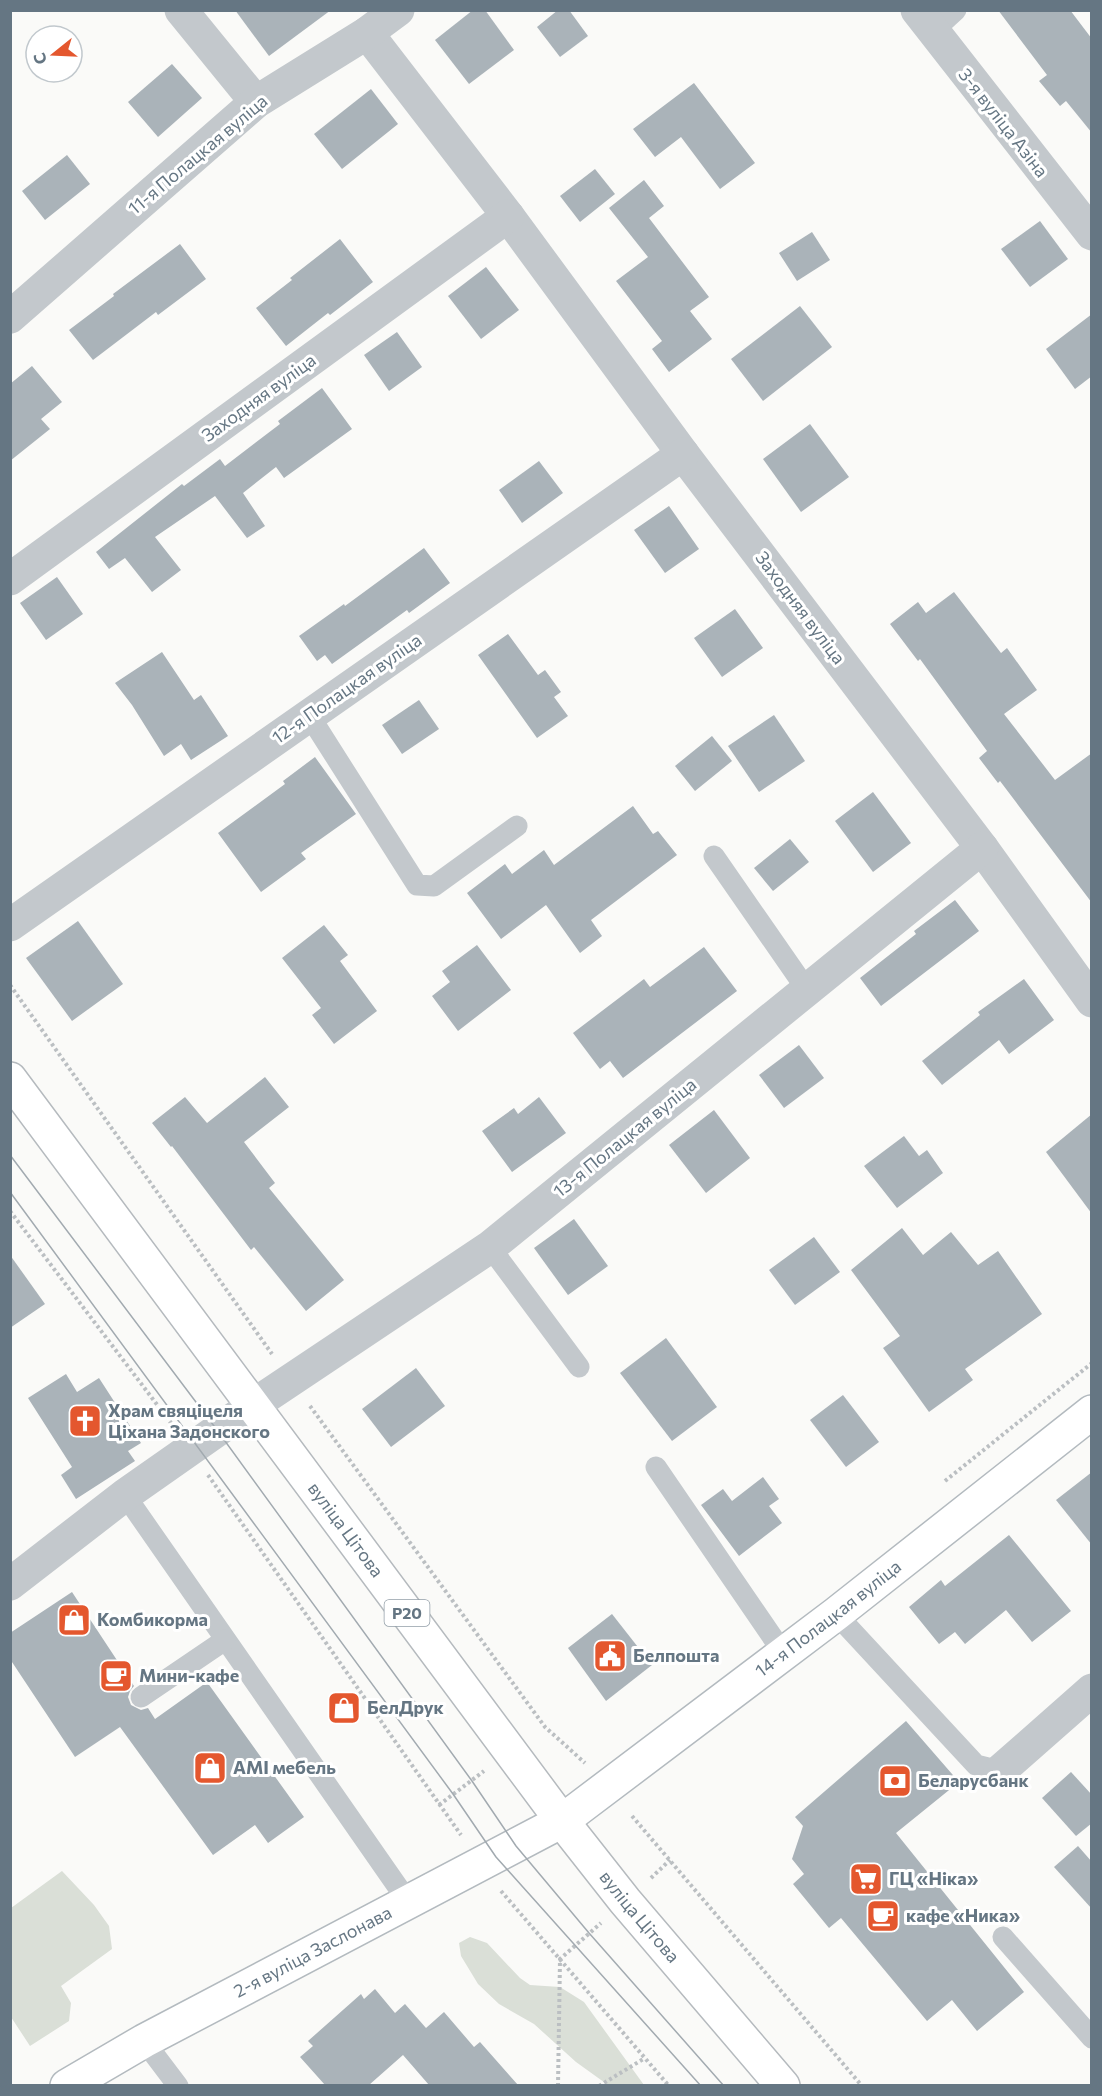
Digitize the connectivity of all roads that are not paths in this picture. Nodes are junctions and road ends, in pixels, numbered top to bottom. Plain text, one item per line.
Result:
1 (181, 10) edge
2 (398, 10) edge
3 (956, 10) edge
4 (924, 21) edge
5 (367, 33) junction
6 (256, 102) junction
7 (508, 216) junction
8 (1092, 234) edge
9 (10, 316) edge
10 (683, 454) junction
11 (10, 579) edge
12 (309, 716) junction
13 (517, 826) dead end
14 (982, 848) junction
15 (714, 856) dead end
16 (10, 924) edge
17 (807, 990) junction
18 (1092, 1001) edge
19 (10, 1079) edge
20 (490, 1247) junction
21 (579, 1367) dead end
22 (252, 1406) junction
23 (1092, 1412) edge
24 (656, 1467) dead end
25 (125, 1495) junction
26 (10, 1584) edge
27 (836, 1614) junction
28 (225, 1640) junction
29 (784, 1654) junction
30 (1092, 1690) edge
31 (141, 1697) dead end
32 (1000, 1771) joint
33 (562, 1821) junction
34 (409, 1903) junction
35 (1003, 1937) dead end
36 (1092, 2038) edge
37 (144, 2041) junction
38 (67, 2085) edge
39 (178, 2085) edge
40 (783, 2085) edge

1 - 6 street
2 - 5 street, 11-я Полацкая вуліца
3 - 4 lane
4 - 8 street, 3-я вуліца Азіна
5 - 6 street, 11-я Полацкая вуліца
5 - 7 street, Заходняя вуліца
6 - 9 street, 11-я Полацкая вуліца
7 - 10 street, Заходняя вуліца
7 - 11 street, Заходняя вуліца
10 - 12 street, 12-я Полацкая вуліца
10 - 14 street, Заходняя вуліца
12 - 13 lane
12 - 16 street, 12-я Полацкая вуліца
14 - 17 street, 13-я Полацкая вуліца
14 - 18 street, Заходняя вуліца
15 - 17 lane
17 - 20 street, 13-я Полацкая вуліца
19 - 22 main road, вуліца Цітова / Р20
20 - 21 lane
20 - 22 street, 13-я Полацкая вуліца
22 - 25 street, 13-я Полацкая вуліца
22 - 33 main road, вуліца Цітова / Р20
23 - 27 main road, 14-я Полацкая вуліца
24 - 29 lane
25 - 26 street, 13-я Полацкая вуліца
25 - 28 lane
27 - 29 main road, 14-я Полацкая вуліца
27 - 32 lane
28 - 31 lane
28 - 34 lane
29 - 33 main road, 14-я Полацкая вуліца
30 - 32 street
33 - 34 main road, 2-я вуліца Заслонава
33 - 40 main road, вуліца Цітова / Р20
34 - 37 main road, 2-я вуліца Заслонава
35 - 36 lane
37 - 38 main road, 2-я вуліца Заслонава
37 - 39 lane

